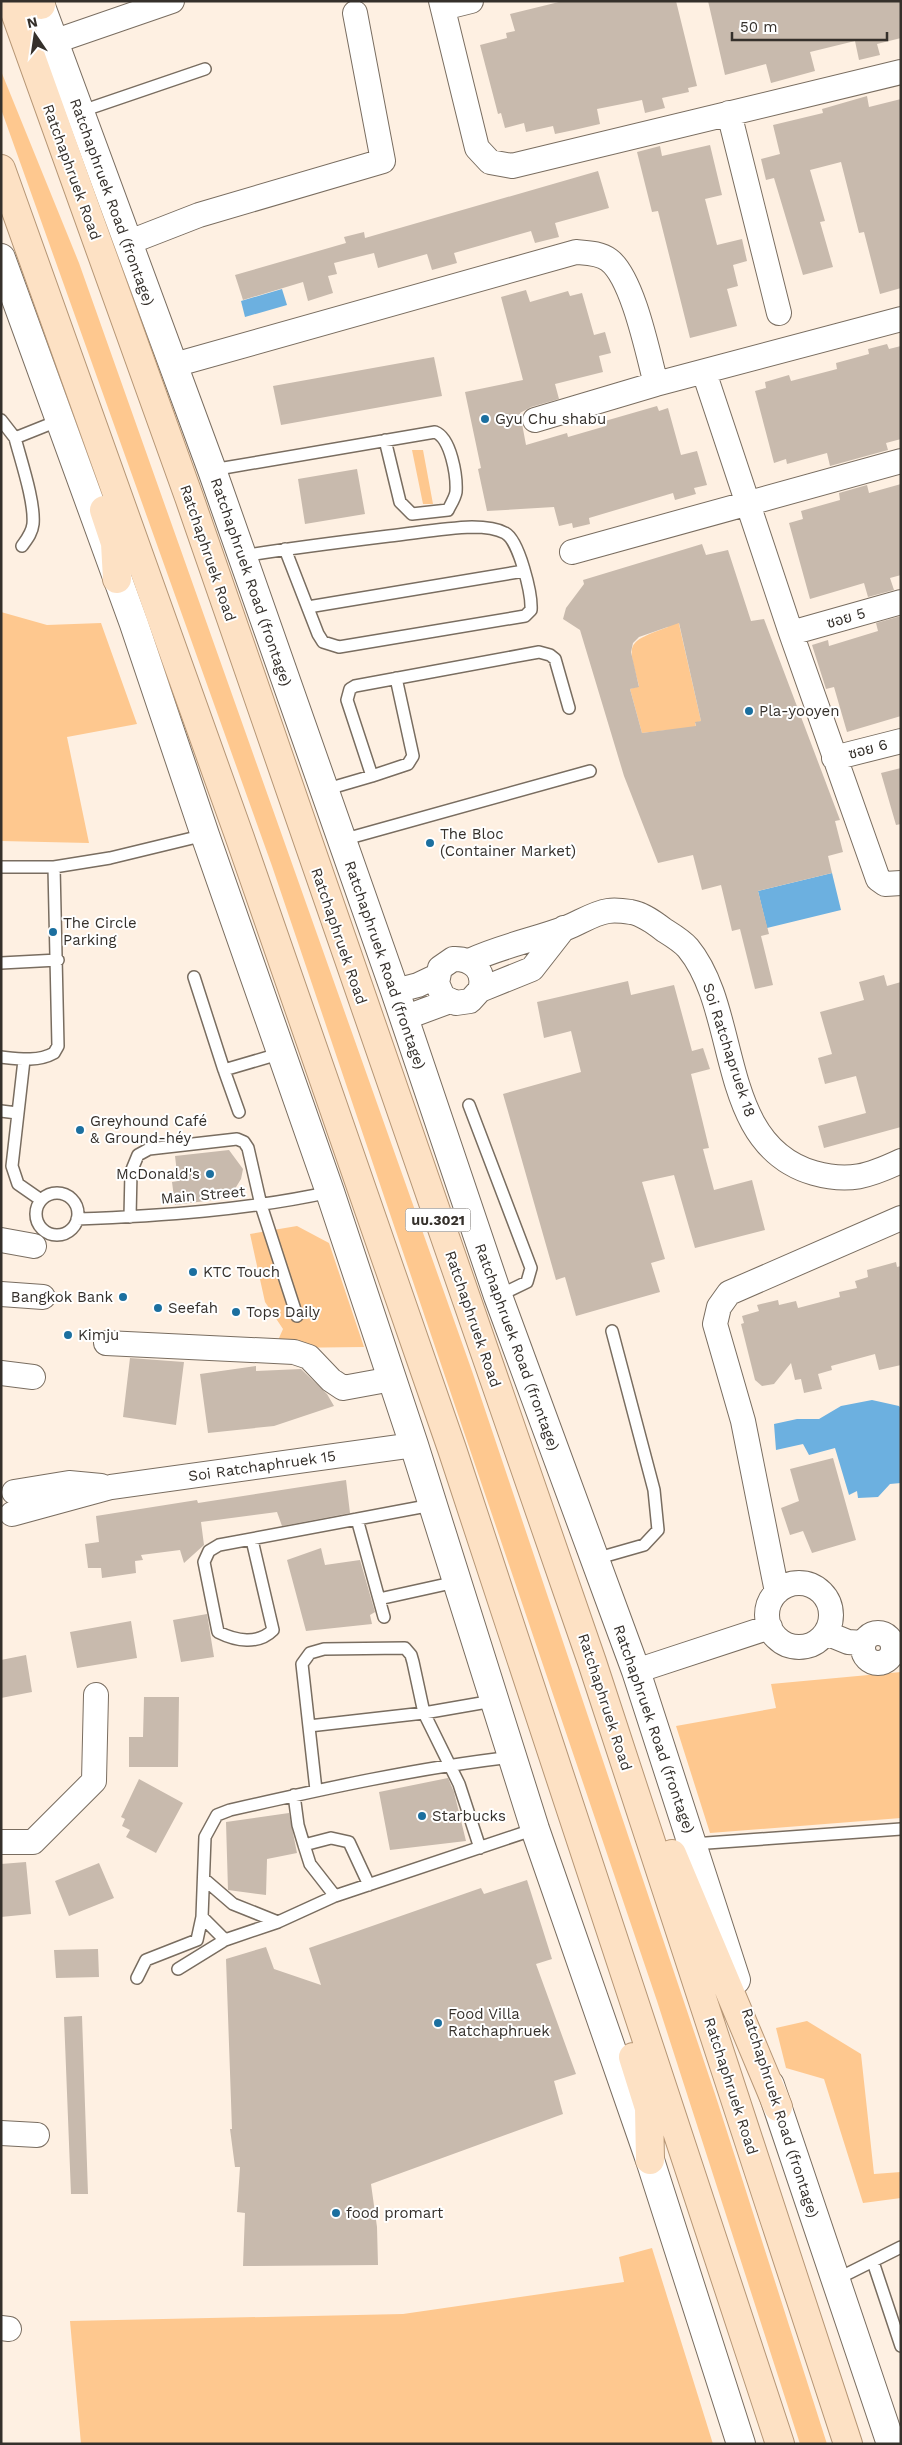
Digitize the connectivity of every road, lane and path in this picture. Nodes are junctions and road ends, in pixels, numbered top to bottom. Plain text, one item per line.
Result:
1 (11, 1) edge
2 (172, 1) edge
3 (471, 1) edge
4 (43, 2) edge
5 (442, 5) edge
6 (355, 13) dead end
7 (53, 42) junction
8 (205, 69) dead end
9 (901, 72) edge
10 (79, 112) junction
11 (729, 113) junction
12 (1, 168) edge
13 (1, 209) edge
14 (127, 243) junction
15 (1, 258) edge
16 (779, 313) dead end
17 (901, 319) edge
18 (174, 365) junction
19 (704, 372) junction
20 (656, 384) junction
21 (1, 420) edge
22 (60, 420) junction
23 (535, 420) dead end
24 (16, 438) junction
25 (385, 440) junction
26 (901, 461) edge
27 (212, 470) junction
28 (748, 503) junction
29 (22, 546) dead end
30 (286, 549) junction
31 (572, 552) dead end
32 (242, 556) junction
33 (524, 570) junction
34 (118, 579) junction
35 (901, 602) edge
36 (308, 607) junction
37 (791, 633) junction
38 (396, 678) junction
39 (569, 708) dead end
40 (901, 741) edge
41 (834, 758) junction
42 (590, 772) dead end
43 (372, 776) junction
44 (324, 790) junction
45 (205, 835) junction
46 (342, 840) junction
47 (1, 867) edge
48 (54, 867) junction
49 (898, 884) edge
50 (564, 928) junction
51 (58, 960) junction
52 (469, 961) junction
53 (1, 963) edge
54 (437, 976) junction
55 (194, 977) dead end
56 (481, 987) junction
57 (395, 991) junction
58 (450, 1001) junction
59 (404, 1018) junction
60 (282, 1053) junction
61 (1, 1057) edge
62 (24, 1060) junction
63 (224, 1070) junction
64 (470, 1105) dead end
65 (1, 1111) edge
66 (239, 1112) dead end
67 (17, 1113) junction
68 (901, 1161) edge
69 (6, 1165) edge
70 (330, 1192) junction
71 (41, 1200) junction
72 (261, 1205) junction
73 (130, 1217) junction
74 (901, 1218) edge
75 (77, 1219) junction
76 (1, 1240) edge
77 (34, 1246) dead end
78 (1, 1294) edge
79 (43, 1296) dead end
80 (498, 1296) junction
81 (297, 1316) dead end
82 (612, 1331) dead end
83 (106, 1342) dead end
84 (1, 1373) edge
85 (33, 1377) dead end
86 (392, 1379) junction
87 (414, 1445) junction
88 (7, 1503) edge
89 (432, 1505) junction
90 (357, 1519) junction
91 (252, 1540) junction
92 (595, 1560) junction
93 (456, 1582) junction
94 (777, 1592) junction
95 (379, 1599) junction
96 (384, 1617) dead end
97 (770, 1627) junction
98 (826, 1633) junction
99 (897, 1651) edge
100 (592, 1662) junction
101 (636, 1671) junction
102 (96, 1694) dead end
103 (493, 1700) junction
104 (424, 1713) junction
105 (309, 1726) junction
106 (512, 1757) junction
107 (450, 1764) junction
108 (562, 1780) junction
109 (316, 1790) junction
110 (294, 1795) junction
111 (535, 1829) junction
112 (901, 1829) edge
113 (1, 1842) edge
114 (692, 1844) junction
115 (304, 1845) junction
116 (480, 1848) junction
117 (204, 1879) junction
118 (369, 1885) junction
119 (335, 1896) junction
120 (202, 1917) junction
121 (278, 1922) junction
122 (225, 1940) junction
123 (178, 1969) dead end
124 (137, 1978) dead end
125 (778, 2108) junction
126 (1, 2133) edge
127 (37, 2135) dead end
128 (650, 2160) junction
129 (901, 2247) edge
130 (873, 2262) junction
131 (835, 2280) junction
132 (901, 2346) edge
133 (741, 2444) edge
134 (780, 2444) edge
135 (848, 2444) edge
136 (891, 2444) edge

1 - 100 main road, Ratchaphruek Road / นบ.3021
2 - 7 street
3 - 5 street
4 - 7 main road, Ratchaphruek Road (frontage) / นบ.3021
5 - 11 street
6 - 14 street
7 - 10 main road, Ratchaphruek Road (frontage) / นบ.3021
8 - 10 lane
9 - 11 street
10 - 14 main road, Ratchaphruek Road (frontage) / นบ.3021
11 - 16 street
12 - 108 main road
13 - 34 main road
14 - 18 main road, Ratchaphruek Road (frontage) / นบ.3021
15 - 22 main road
17 - 19 street
18 - 20 street
18 - 27 main road, Ratchaphruek Road (frontage) / นบ.3021
19 - 20 street
19 - 28 street
20 - 23 street
21 - 24 lane
22 - 24 lane
22 - 34 main road
24 - 29 lane
25 - 25 lane
25 - 27 lane
26 - 28 street
27 - 32 main road, Ratchaphruek Road (frontage) / นบ.3021
28 - 31 street
28 - 37 street
30 - 32 lane
30 - 33 lane
30 - 36 lane
32 - 44 main road, Ratchaphruek Road (frontage) / นบ.3021
33 - 36 lane
33 - 36 lane
34 - 45 main road
35 - 37 street, ซอย 5
37 - 41 street
38 - 39 lane
38 - 43 lane
38 - 43 lane
40 - 41 street, ซอย 6
41 - 49 street
42 - 46 lane
43 - 44 lane
44 - 46 main road, Ratchaphruek Road (frontage) / นบ.3021
45 - 48 lane
45 - 60 main road
46 - 57 main road, Ratchaphruek Road (frontage) / นบ.3021
47 - 48 lane
48 - 51 lane
50 - 52 street, Soi Ratchapruek 18
50 - 56 street
50 - 68 street, Soi Ratchapruek 18
51 - 53 lane
51 - 62 lane
52 - 54 street, Soi Ratchapruek 18
52 - 56 street
54 - 57 street, Soi Ratchapruek 18
54 - 58 street
55 - 63 lane
56 - 58 street
57 - 59 main road, Ratchaphruek Road (frontage) / นบ.3021
58 - 59 street
59 - 80 main road, Ratchaphruek Road (frontage) / นบ.3021
60 - 63 lane
60 - 70 main road
61 - 62 lane
62 - 67 lane
63 - 66 lane
64 - 80 lane
65 - 67 lane
67 - 69 lane
69 - 71 lane
70 - 72 lane, Main Street
70 - 86 main road
71 - 75 lane
71 - 75 lane
72 - 73 lane, Main Street
72 - 73 lane
72 - 81 lane
73 - 75 lane, Main Street
74 - 94 street
76 - 77 street
78 - 79 street
80 - 92 main road, Ratchaphruek Road (frontage) / นบ.3021
82 - 92 lane
83 - 86 street
84 - 85 street
86 - 87 main road
87 - 88 street, Soi Ratchaphruek 15
87 - 89 main road
89 - 90 lane
89 - 93 main road
90 - 91 lane
90 - 95 lane
91 - 91 lane
92 - 101 main road, Ratchaphruek Road (frontage) / นบ.3021
93 - 95 lane
93 - 103 main road
94 - 97 street
94 - 98 street
95 - 96 lane
97 - 98 street
97 - 101 street
98 - 99 street
100 - 125 main road
100 - 135 main road, Ratchaphruek Road / นบ.3021
101 - 114 main road, Ratchaphruek Road (frontage) / นบ.3021
102 - 113 street
103 - 104 lane
103 - 106 main road
104 - 105 lane
104 - 105 lane
104 - 107 lane
105 - 109 lane
106 - 107 lane
106 - 111 main road
107 - 109 lane
107 - 116 lane
108 - 128 main road
108 - 134 main road
109 - 110 lane
110 - 115 lane
110 - 117 lane
111 - 116 lane
111 - 128 main road
112 - 114 lane
114 - 125 main road, Ratchaphruek Road (frontage) / นบ.3021
115 - 118 lane
115 - 119 lane
116 - 118 lane
117 - 120 lane
117 - 121 lane
118 - 119 lane
119 - 121 lane
120 - 122 lane
120 - 124 lane
121 - 122 lane
122 - 123 lane
125 - 131 main road, Ratchaphruek Road (frontage) / นบ.3021
126 - 127 street
128 - 133 main road
129 - 130 lane
130 - 131 lane
130 - 132 lane
131 - 136 main road, Ratchaphruek Road (frontage) / นบ.3021

